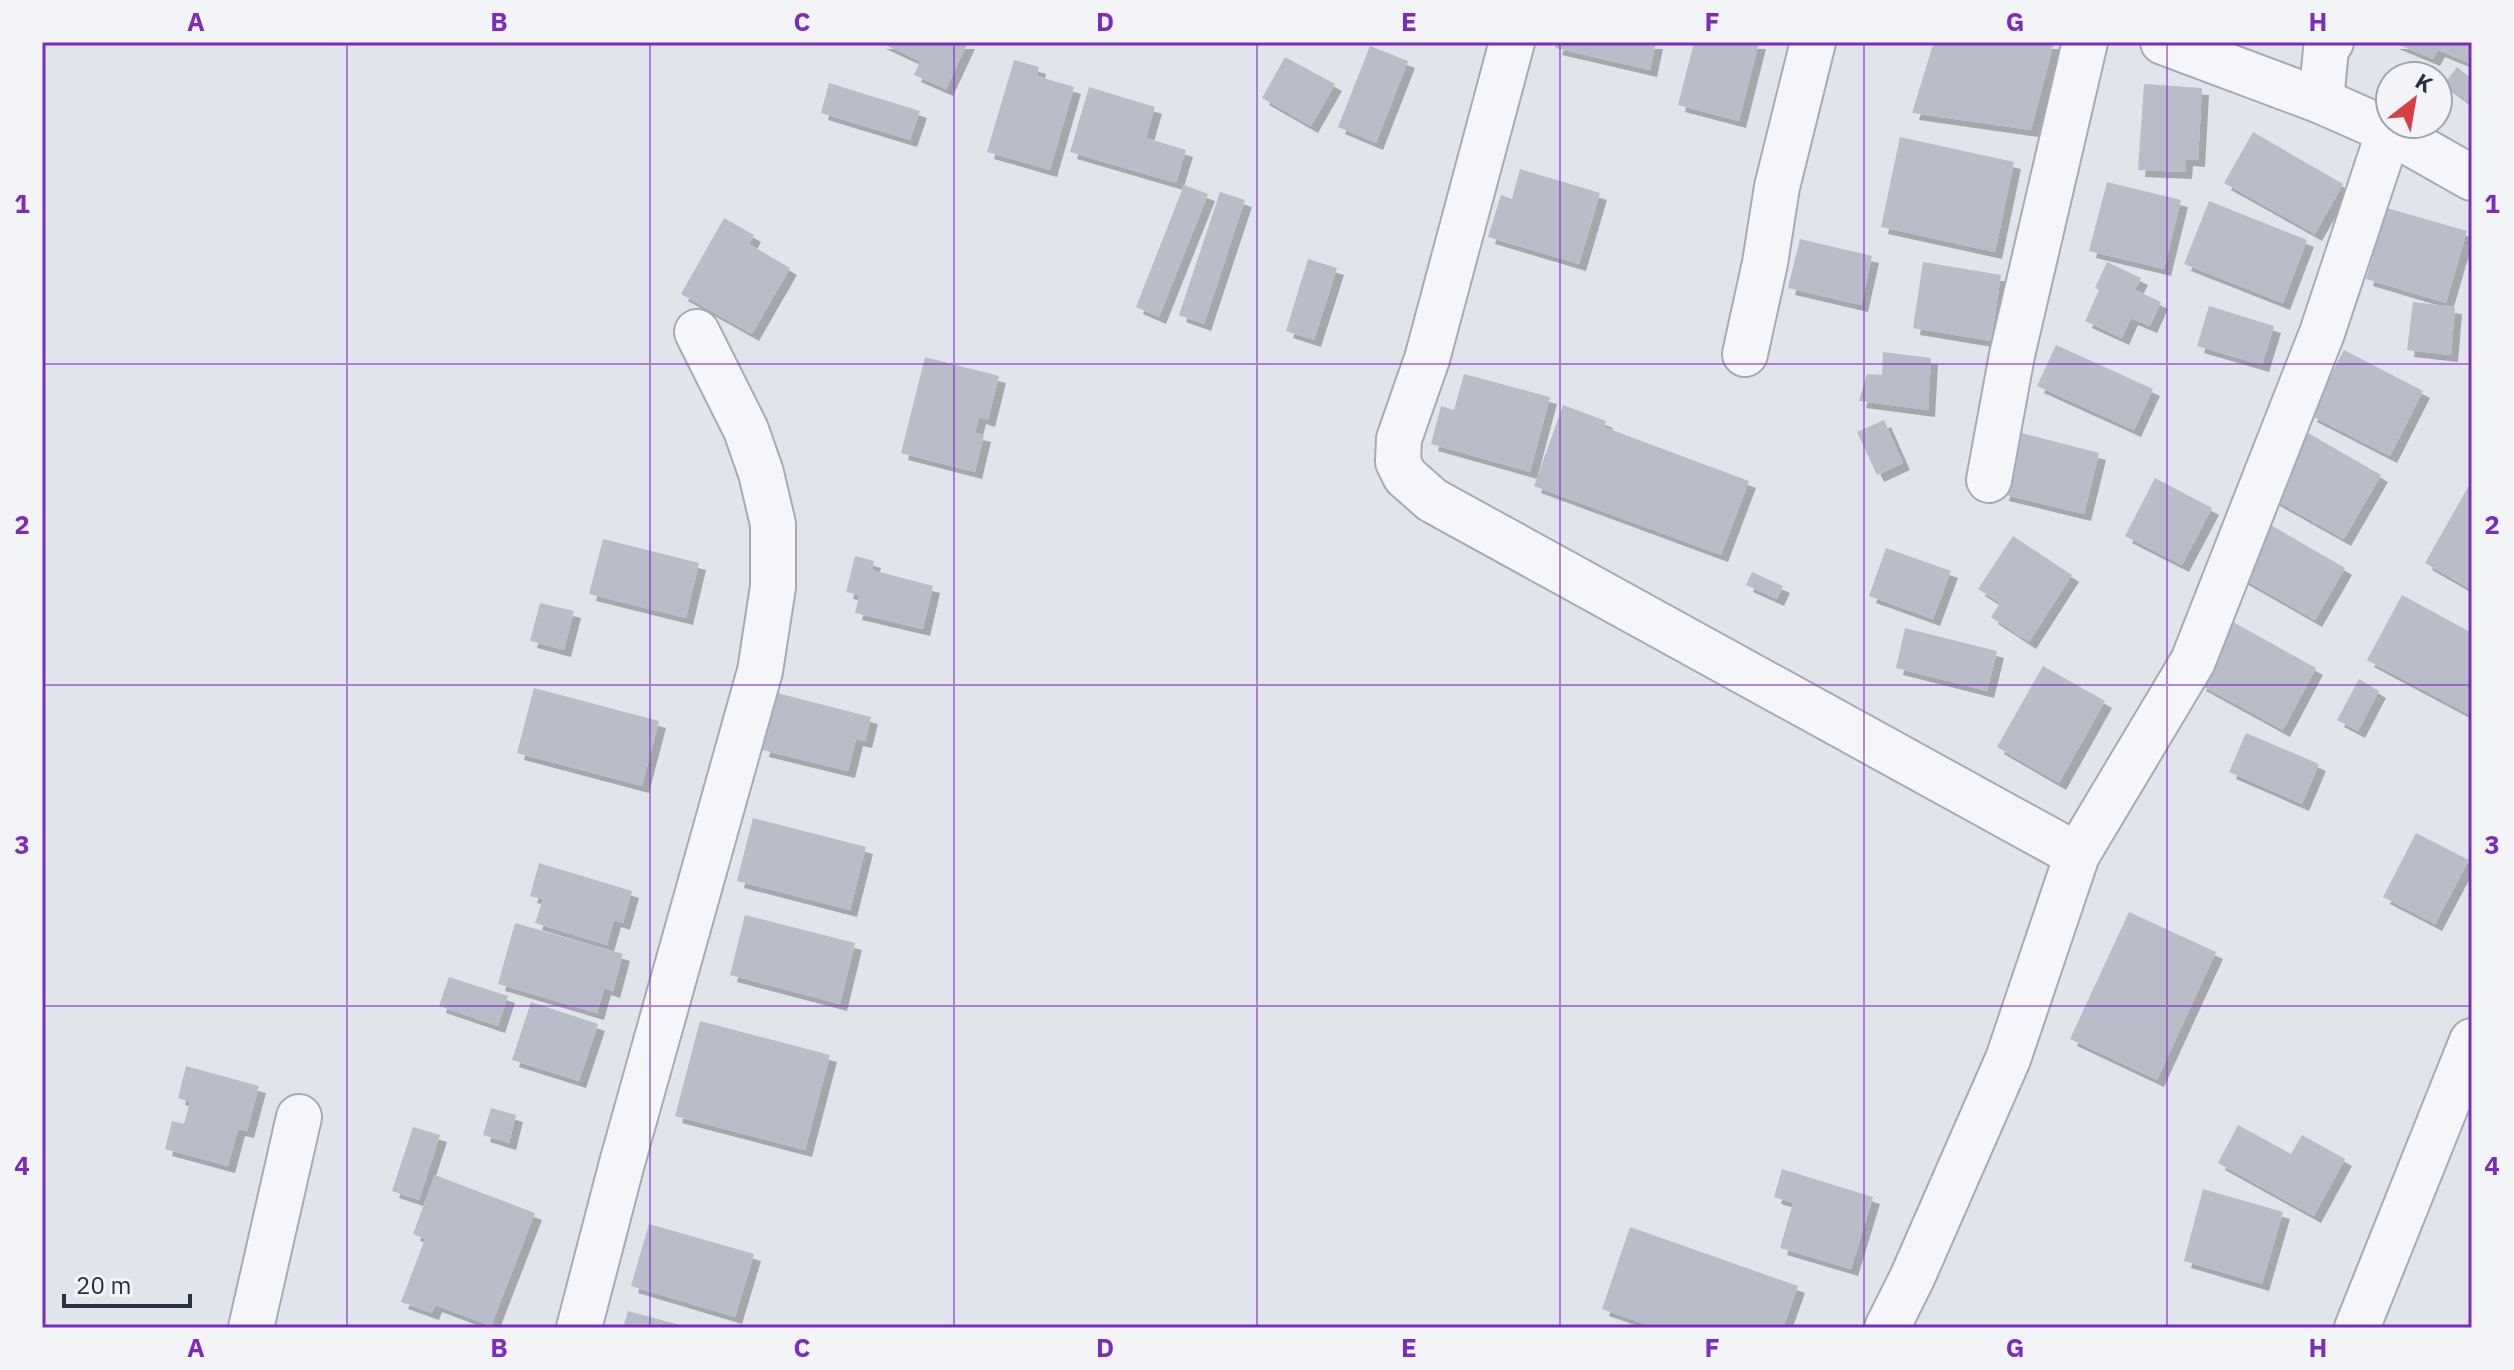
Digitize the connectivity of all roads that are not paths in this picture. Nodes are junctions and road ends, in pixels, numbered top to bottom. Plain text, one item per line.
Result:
1 (1512, 42) edge
2 (1813, 42) edge
3 (2085, 42) edge
4 (2163, 42) edge
5 (2331, 42) edge
6 (2321, 101) junction
7 (2374, 124) edge
8 (2386, 140) edge
9 (2405, 140) edge
10 (2472, 178) edge
11 (697, 332) dead end
12 (1745, 354) dead end
13 (1989, 480) dead end
14 (2077, 855) junction
15 (2472, 1041) edge
16 (299, 1117) dead end
17 (251, 1328) edge
18 (579, 1328) edge
19 (1887, 1328) edge
20 (2357, 1328) edge

1 - 14 street
2 - 12 street
3 - 13 street
4 - 6 street
5 - 6 street
6 - 7 street
8 - 14 street
9 - 10 street
11 - 18 street
14 - 19 street
15 - 20 street
16 - 17 street

